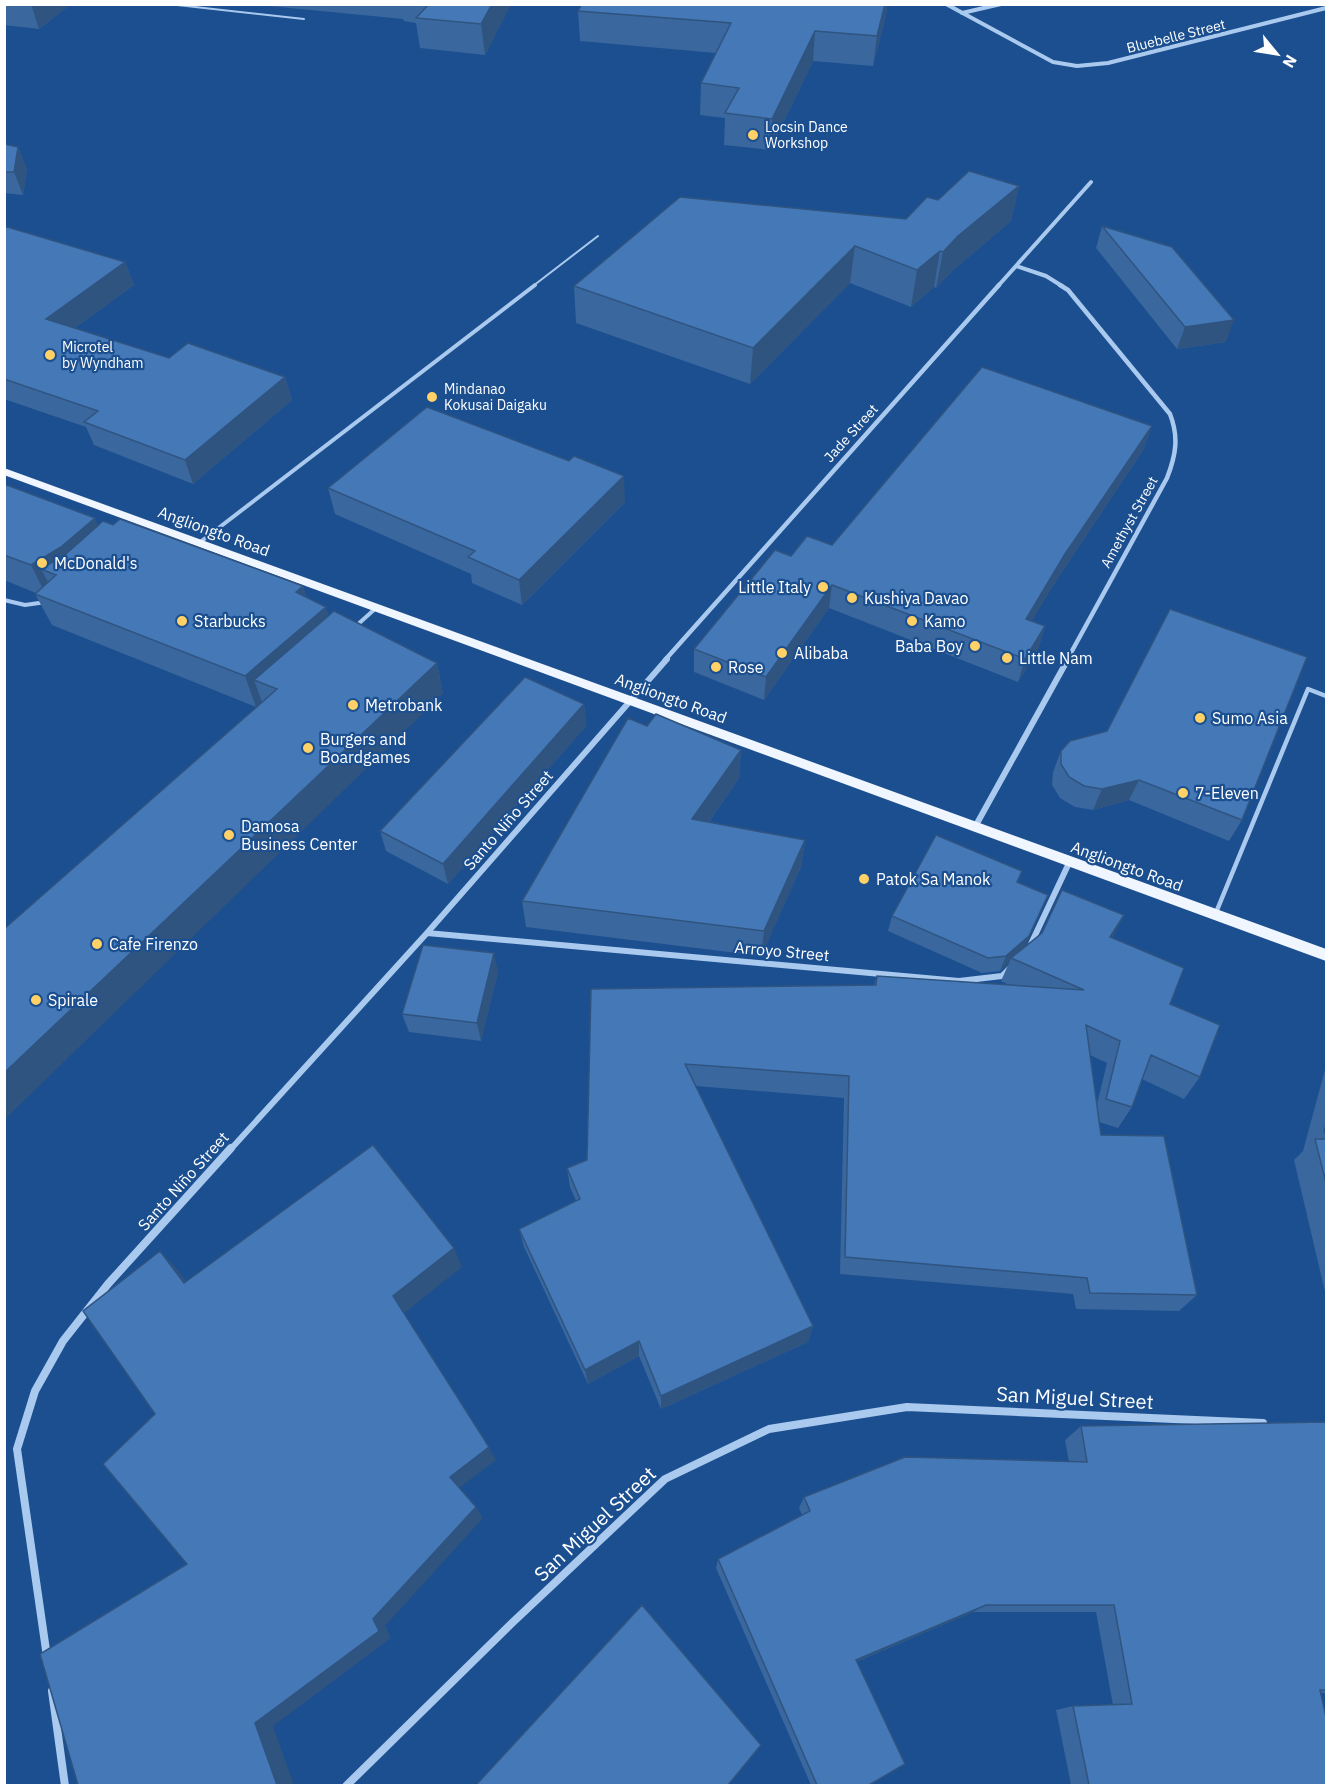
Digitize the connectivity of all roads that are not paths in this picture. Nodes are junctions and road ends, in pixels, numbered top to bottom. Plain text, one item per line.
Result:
1 (168, 4) edge
2 (946, 4) edge
3 (1001, 4) edge
4 (1326, 8) edge
5 (962, 13) junction
6 (304, 19) dead end
7 (1091, 182) dead end
8 (598, 236) dead end
9 (1016, 266) junction
10 (4, 471) edge
11 (199, 543) junction
12 (4, 600) edge
13 (51, 601) edge
14 (376, 608) junction
15 (349, 632) edge
16 (1326, 696) edge
17 (630, 700) junction
18 (975, 827) junction
19 (1069, 862) junction
20 (1215, 915) junction
21 (427, 933) junction
22 (1026, 954) edge
23 (1326, 955) edge
24 (1018, 961) edge
25 (1268, 1424) edge
26 (49, 1670) edge
27 (51, 1681) edge
28 (65, 1785) edge
29 (346, 1785) edge

1 - 6 lane
2 - 5 street, Bluebelle Street
3 - 5 street
4 - 5 street, Bluebelle Street
7 - 9 street, Jade Street
8 - 11 lane
9 - 17 street, Jade Street
9 - 18 street, Amethyst Street
10 - 11 main road, Angliongto Road
11 - 14 main road, Angliongto Road
12 - 13 lane
14 - 15 lane
14 - 17 main road, Angliongto Road
16 - 20 lane
17 - 18 main road, Angliongto Road
17 - 21 street, Santo Niño Street
18 - 19 main road, Angliongto Road
19 - 20 main road, Angliongto Road
19 - 22 street
20 - 23 main road, Angliongto Road
21 - 24 street, Arroyo Street
21 - 26 street, Santo Niño Street
25 - 29 street, San Miguel Street
27 - 28 street

